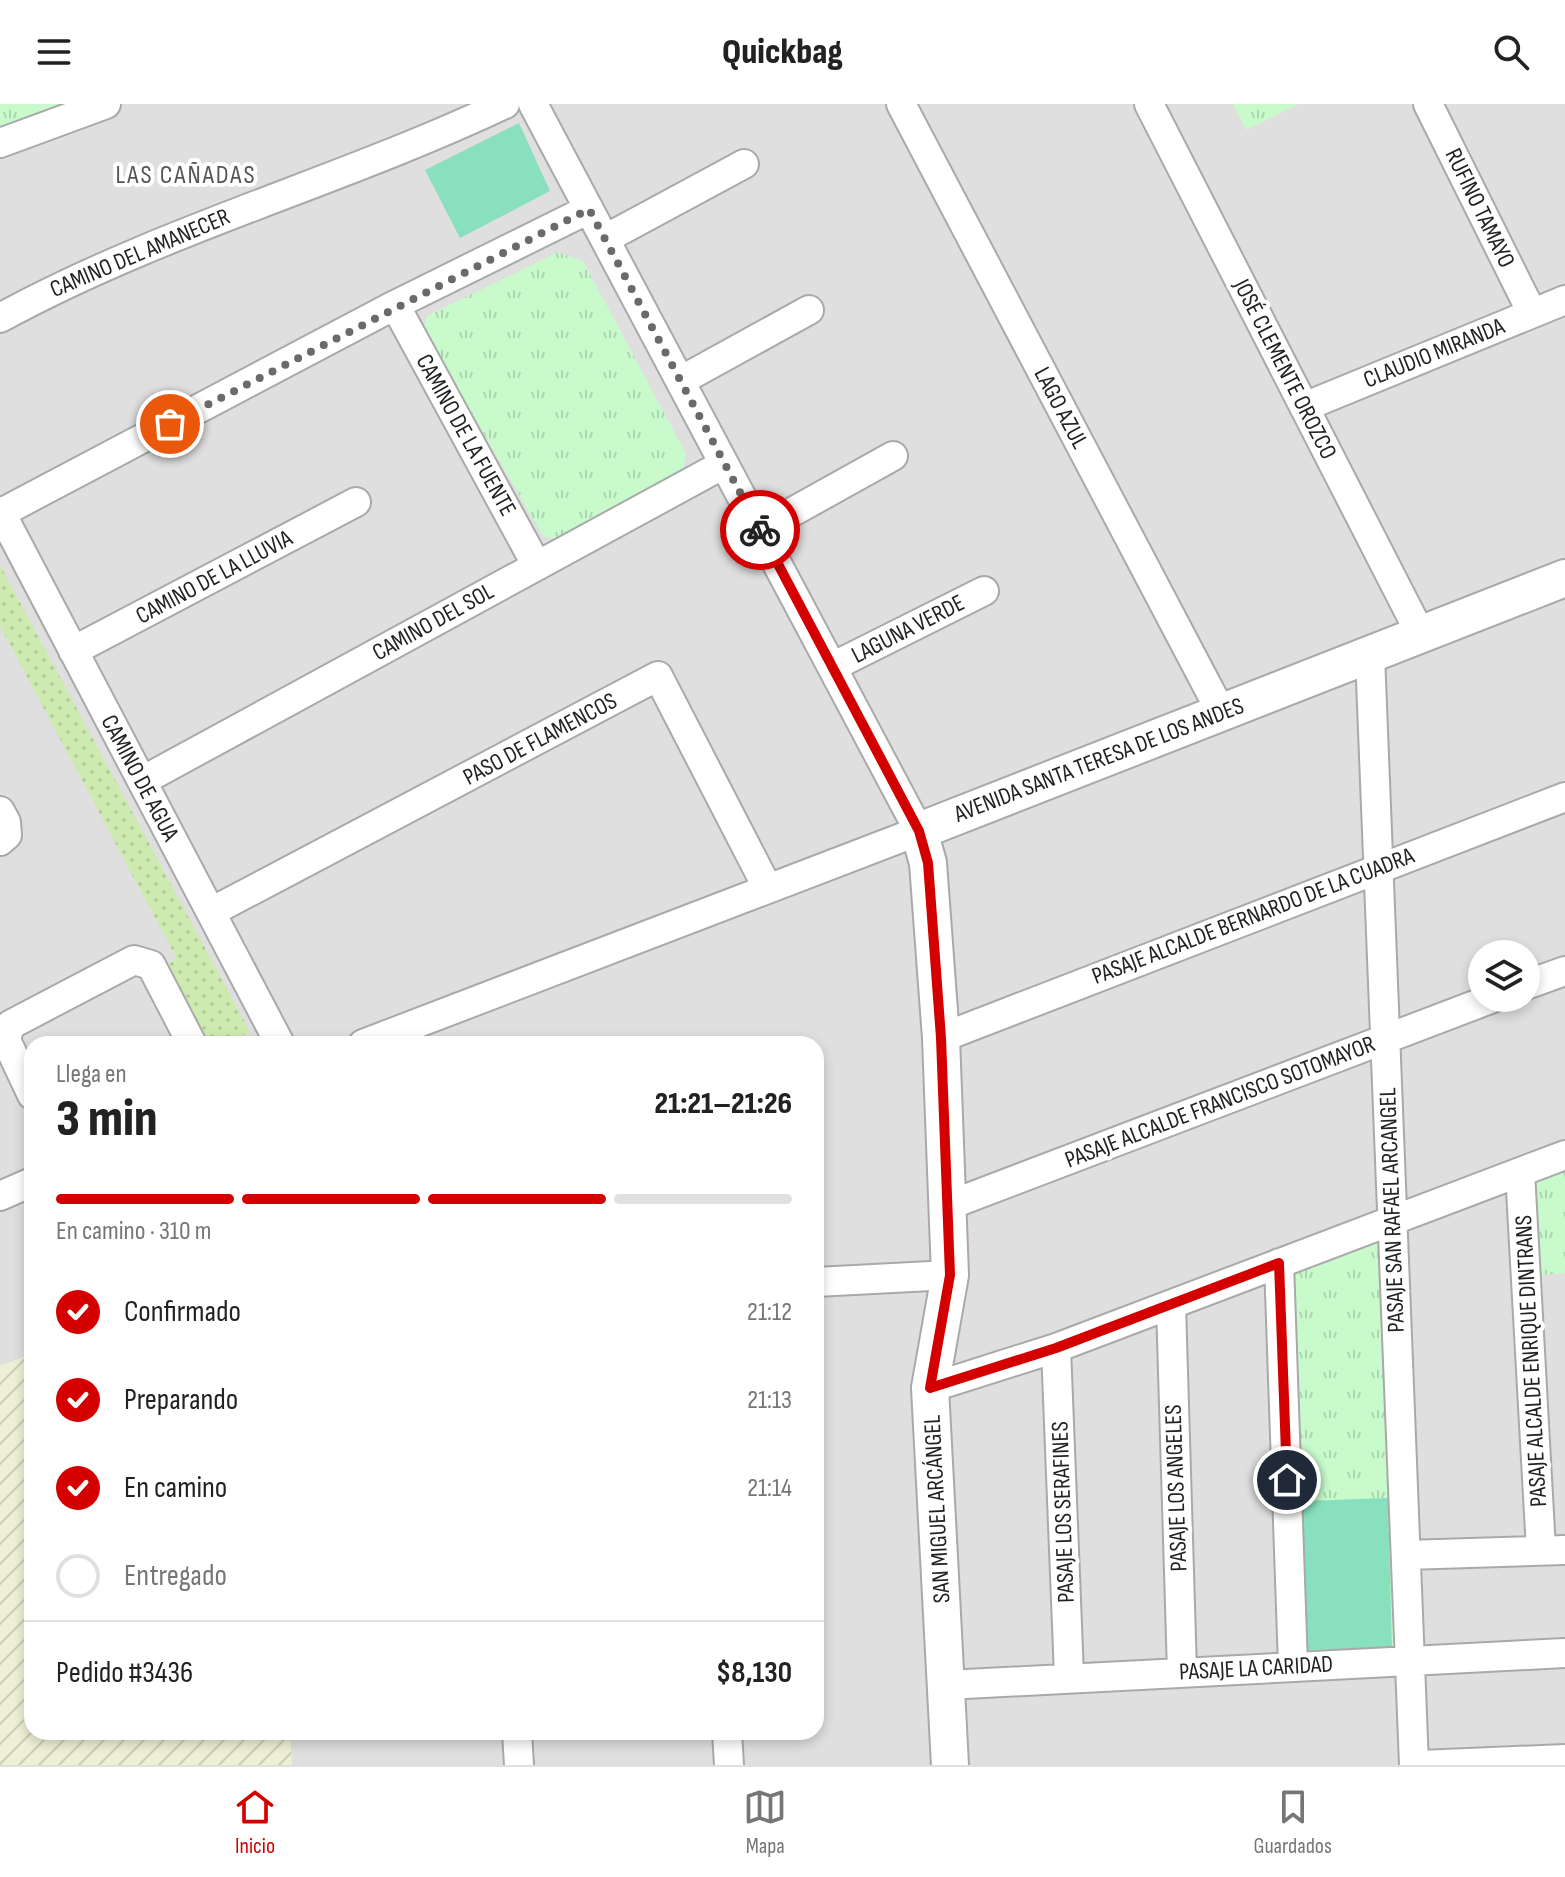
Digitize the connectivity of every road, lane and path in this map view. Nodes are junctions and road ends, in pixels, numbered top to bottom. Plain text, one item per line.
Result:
1 (106, 104) edge
2 (505, 104) edge
3 (533, 104) edge
4 (901, 104) edge
5 (1149, 104) edge
6 (1428, 104) edge
7 (0, 143) edge
8 (744, 164) dead end
9 (589, 209) junction
10 (605, 239) junction
11 (1565, 300) edge
12 (395, 305) junction
13 (809, 310) dead end
14 (1532, 313) junction
15 (0, 318) edge
16 (680, 381) junction
17 (1304, 407) junction
18 (893, 456) dead end
19 (724, 464) junction
20 (356, 502) dead end
21 (1, 512) edge
22 (760, 530) junction
23 (537, 566) junction
24 (1565, 578) edge
25 (984, 591) dead end
26 (1421, 635) junction
27 (73, 651) junction
28 (1370, 655) junction
29 (832, 667) junction
30 (1221, 712) junction
31 (142, 781) junction
32 (1565, 797) edge
33 (0, 811) edge
34 (919, 831) junction
35 (0, 841) edge
36 (1378, 867) junction
37 (767, 887) junction
38 (211, 912) junction
39 (1565, 971) edge
40 (1540, 980) edge
41 (1468, 1007) edge
42 (188, 1036) edge
43 (276, 1036) edge
44 (384, 1036) edge
45 (941, 1038) junction
46 (1385, 1039) junction
47 (24, 1078) edge
48 (1565, 1155) edge
49 (1520, 1172) junction
50 (24, 1186) edge
51 (0, 1196) edge
52 (947, 1206) junction
53 (1392, 1218) junction
54 (1279, 1263) junction
55 (950, 1275) junction
56 (824, 1282) edge
57 (1171, 1305) junction
58 (1056, 1348) junction
59 (930, 1388) junction
60 (1553, 1550) edge
61 (1406, 1555) junction
62 (1565, 1653) edge
63 (1410, 1661) junction
64 (1293, 1666) junction
65 (1182, 1672) junction
66 (1069, 1676) junction
67 (947, 1685) junction
68 (517, 1740) edge
69 (727, 1740) edge
70 (1565, 1759) edge
71 (519, 1765) edge
72 (729, 1765) edge
73 (950, 1765) edge
74 (1414, 1765) edge
75 (1420, 1765) edge

1 - 7 street
2 - 15 street, CAMINO DEL AMANECER
3 - 9 street, SAN MIGUEL ARCÁNGEL
4 - 30 street, LAGO AZUL
5 - 17 street, JOSÉ CLEMENTE OROZCO
6 - 14 street, RUFINO TAMAYO
8 - 10 street
9 - 10 street, SAN MIGUEL ARCÁNGEL
9 - 12 street
10 - 16 street, SAN MIGUEL ARCÁNGEL
11 - 14 street, CLAUDIO MIRANDA
12 - 21 street
12 - 23 street, CAMINO DE LA FUENTE
13 - 16 street
14 - 17 street, CLAUDIO MIRANDA
16 - 19 street, SAN MIGUEL ARCÁNGEL
17 - 26 street, JOSÉ CLEMENTE OROZCO
18 - 22 street
19 - 22 street, SAN MIGUEL ARCÁNGEL
19 - 23 street, CAMINO DEL SOL
20 - 27 street, CAMINO DE LA LLUVIA
21 - 27 street, CAMINO DE AGUA
22 - 29 street, SAN MIGUEL ARCÁNGEL
23 - 31 street, CAMINO DEL SOL
24 - 26 street, AVENIDA SANTA TERESA DE LOS ANDES
25 - 29 street, LAGUNA VERDE
26 - 28 street, AVENIDA SANTA TERESA DE LOS ANDES
27 - 31 street, CAMINO DE AGUA
28 - 30 street, AVENIDA SANTA TERESA DE LOS ANDES
28 - 36 street, PASAJE SAN RAFAEL ARCANGEL
29 - 34 street, SAN MIGUEL ARCÁNGEL
30 - 34 street, AVENIDA SANTA TERESA DE LOS ANDES
31 - 38 street, CAMINO DE AGUA
32 - 36 street, PASAJE ALCALDE BERNARDO DE LA CUADRA
33 - 35 street
34 - 37 street, AVENIDA SANTA TERESA DE LOS ANDES
34 - 45 street, SAN MIGUEL ARCÁNGEL
36 - 45 street, PASAJE ALCALDE BERNARDO DE LA CUADRA
36 - 46 street, PASAJE SAN RAFAEL ARCANGEL
37 - 38 street, PASO DE FLAMENCOS
37 - 44 street, AVENIDA SANTA TERESA DE LOS ANDES
38 - 43 street, CAMINO DE AGUA
39 - 40 street
41 - 46 street, PASAJE ALCALDE FRANCISCO SOTOMAYOR
42 - 47 street
45 - 52 street, SAN MIGUEL ARCÁNGEL
46 - 52 street, PASAJE ALCALDE FRANCISCO SOTOMAYOR
46 - 53 street, PASAJE SAN RAFAEL ARCANGEL
48 - 49 street
49 - 53 street
49 - 60 street, PASAJE ALCALDE ENRIQUE DINTRANS
50 - 51 street
52 - 55 street, SAN MIGUEL ARCÁNGEL
53 - 54 street
53 - 61 street, PASAJE SAN RAFAEL ARCANGEL
54 - 57 street
54 - 64 street
55 - 56 street
55 - 59 street, SAN MIGUEL ARCÁNGEL
57 - 58 street
57 - 65 street, PASAJE LOS ANGELES
58 - 59 street
58 - 66 street, PASAJE LOS SERAFINES
59 - 67 street, SAN MIGUEL ARCÁNGEL
60 - 61 street
61 - 63 street, PASAJE SAN RAFAEL ARCANGEL
62 - 63 street, PASAJE LA CARIDAD
63 - 64 street, PASAJE LA CARIDAD
63 - 74 street, PASAJE SAN RAFAEL ARCANGEL
64 - 65 street, PASAJE LA CARIDAD
65 - 66 street, PASAJE LA CARIDAD
66 - 67 street, PASAJE LA CARIDAD
67 - 73 street, SAN MIGUEL ARCÁNGEL
68 - 71 street
69 - 72 street
70 - 75 street

